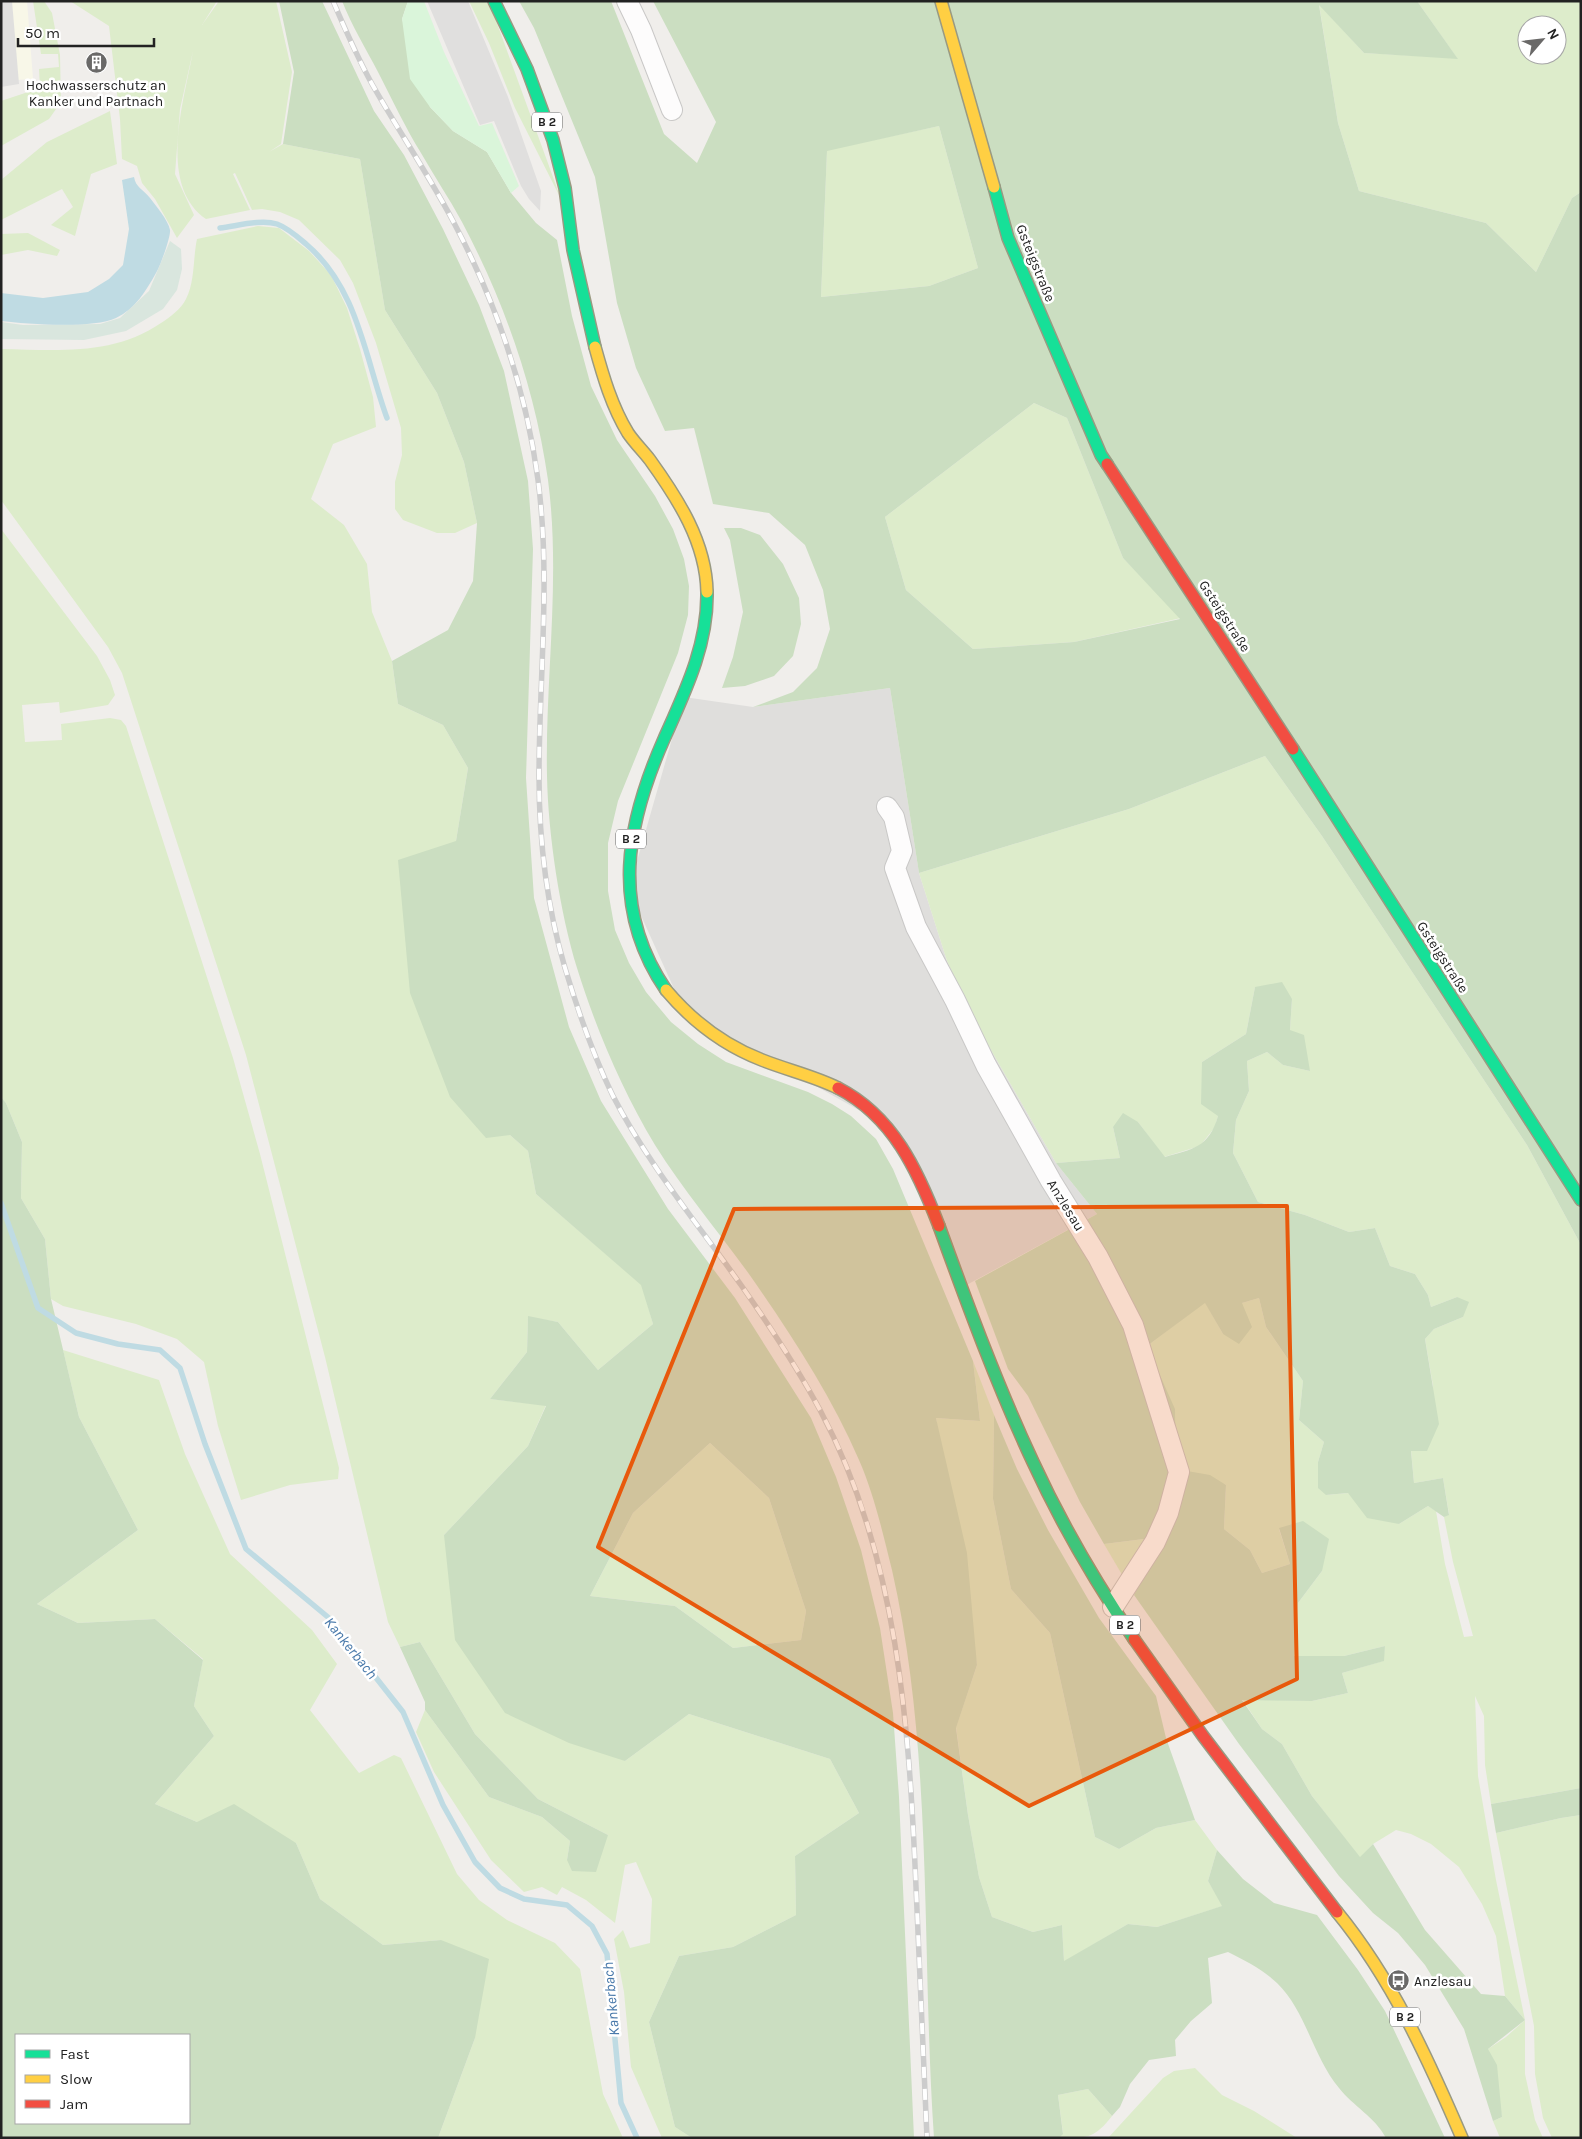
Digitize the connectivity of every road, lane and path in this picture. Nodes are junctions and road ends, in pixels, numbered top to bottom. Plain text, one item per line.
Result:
1 (494, 1) edge
2 (627, 1) edge
3 (941, 1) edge
4 (672, 110) dead end
5 (887, 807) dead end
6 (1581, 1200) edge
7 (1113, 1607) junction
8 (1462, 2138) edge

1 - 7 main road, B 2
2 - 4 street
3 - 6 main road, Gsteigstraße
5 - 7 street, Anzlesau
7 - 8 main road, B 2

